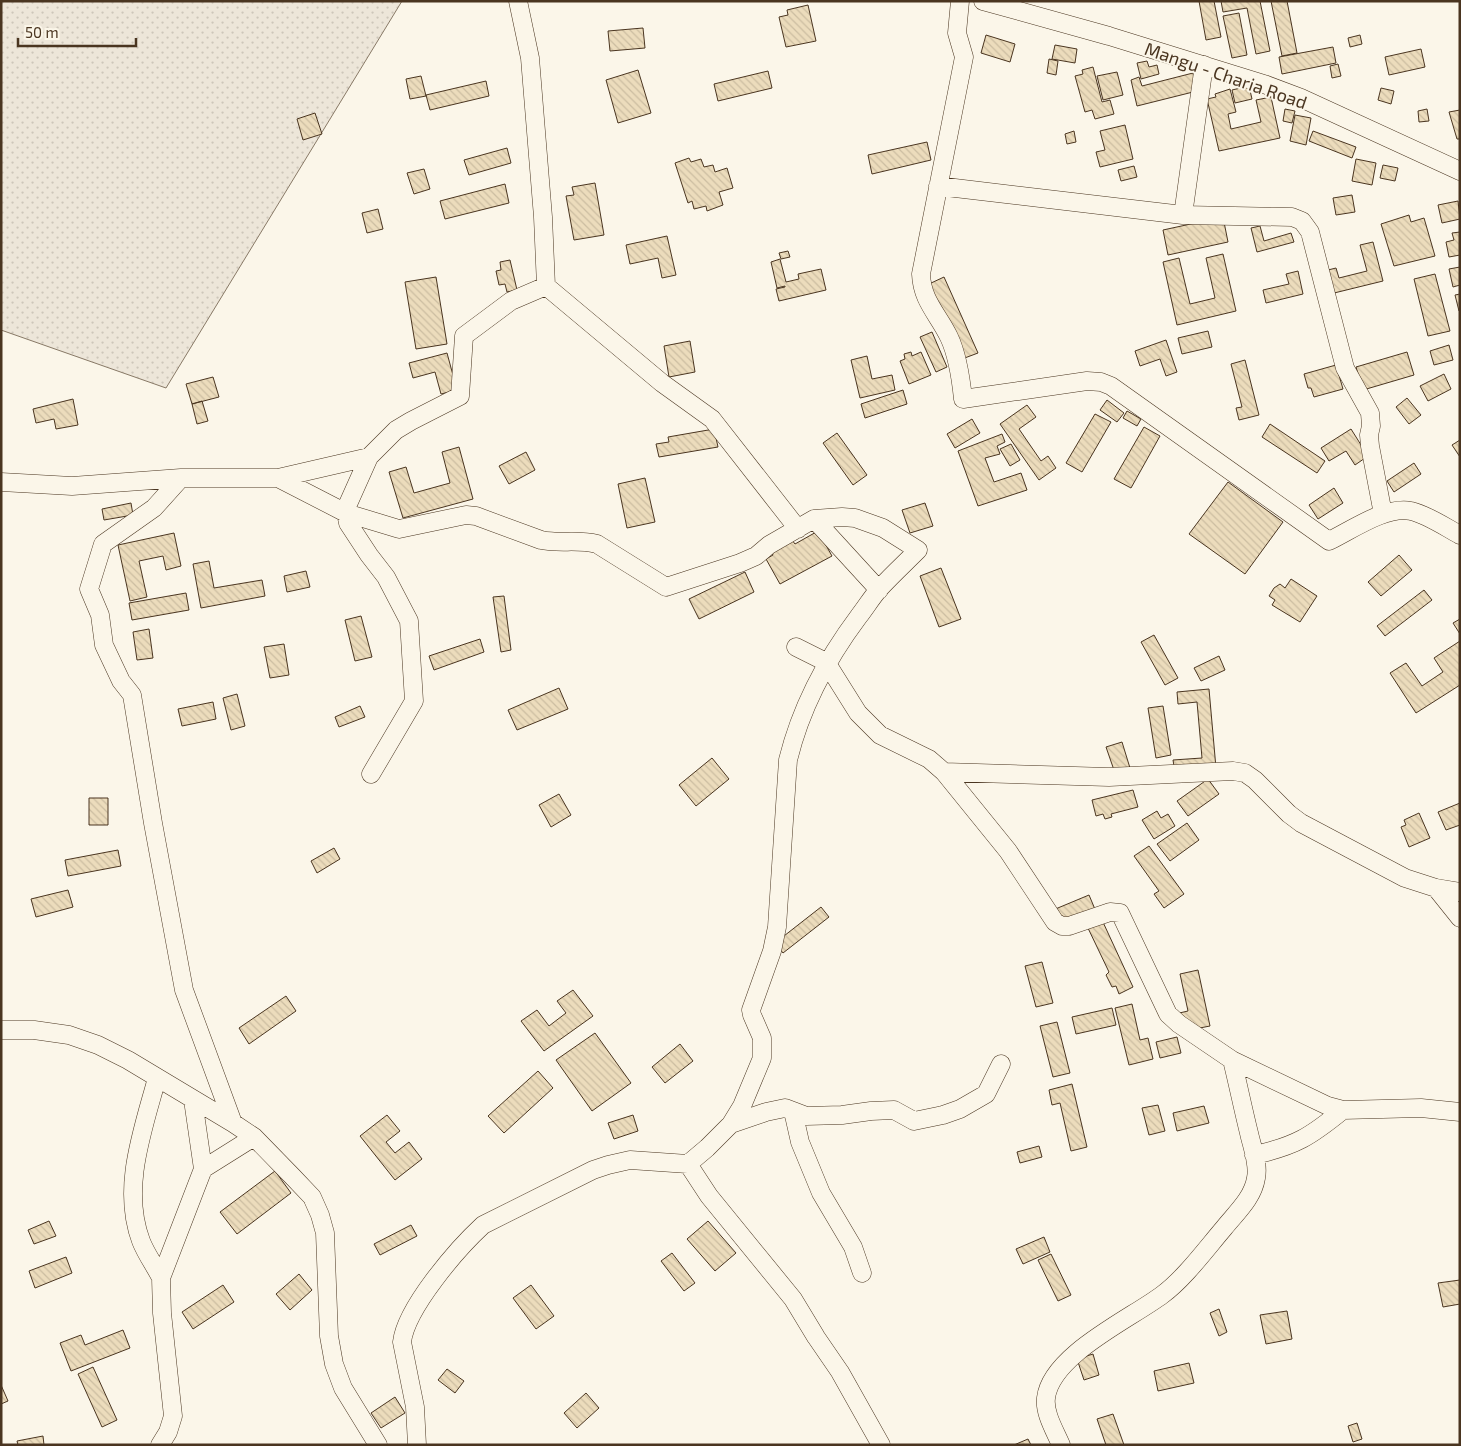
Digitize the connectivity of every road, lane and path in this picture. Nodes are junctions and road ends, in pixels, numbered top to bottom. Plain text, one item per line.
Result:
1 (518, 1) edge
2 (960, 1) edge
3 (983, 1) edge
4 (1204, 65) junction
5 (1460, 171) edge
6 (938, 186) junction
7 (1183, 215) junction
8 (546, 286) junction
9 (369, 457) junction
10 (180, 478) junction
11 (278, 478) junction
12 (1, 482) edge
13 (346, 513) junction
14 (1383, 514) junction
15 (814, 519) junction
16 (798, 529) junction
17 (1460, 535) edge
18 (878, 590) junction
19 (796, 647) dead end
20 (826, 662) junction
21 (944, 772) junction
22 (371, 774) dead end
23 (1436, 888) junction
24 (1460, 892) edge
25 (1460, 918) edge
26 (1, 1030) edge
27 (1232, 1060) junction
28 (1001, 1064) dead end
29 (157, 1078) junction
30 (193, 1100) junction
31 (1343, 1110) junction
32 (793, 1111) junction
33 (1460, 1112) edge
34 (234, 1122) junction
35 (732, 1124) junction
36 (254, 1137) junction
37 (1254, 1155) junction
38 (688, 1164) junction
39 (203, 1169) junction
40 (862, 1273) dead end
41 (162, 1278) junction
42 (160, 1445) edge
43 (378, 1445) edge
44 (417, 1445) edge
45 (881, 1445) edge
46 (1061, 1445) edge

1 - 8 street
2 - 6 street
3 - 4 street, Mangu - Charia Road
4 - 5 street, Mangu - Charia Road
4 - 7 street
6 - 7 street
6 - 14 street
7 - 14 street
8 - 9 street
8 - 16 street
9 - 11 street
9 - 13 street
10 - 11 street
10 - 12 street
10 - 34 street
11 - 13 street
13 - 16 street
13 - 22 street
14 - 17 street
15 - 16 street
15 - 18 street
15 - 18 street
18 - 20 street
19 - 20 street
20 - 21 street
20 - 35 street
21 - 23 street
21 - 27 street
23 - 24 street
23 - 25 street
26 - 29 street
27 - 31 street
27 - 37 street
28 - 32 street
29 - 30 street
29 - 41 street
30 - 34 street
30 - 39 street
31 - 33 street
31 - 37 street
32 - 35 street
32 - 40 street
34 - 36 street
35 - 38 street
36 - 39 street
36 - 43 street
37 - 46 street
38 - 44 street
38 - 45 street
39 - 41 street
41 - 42 street

